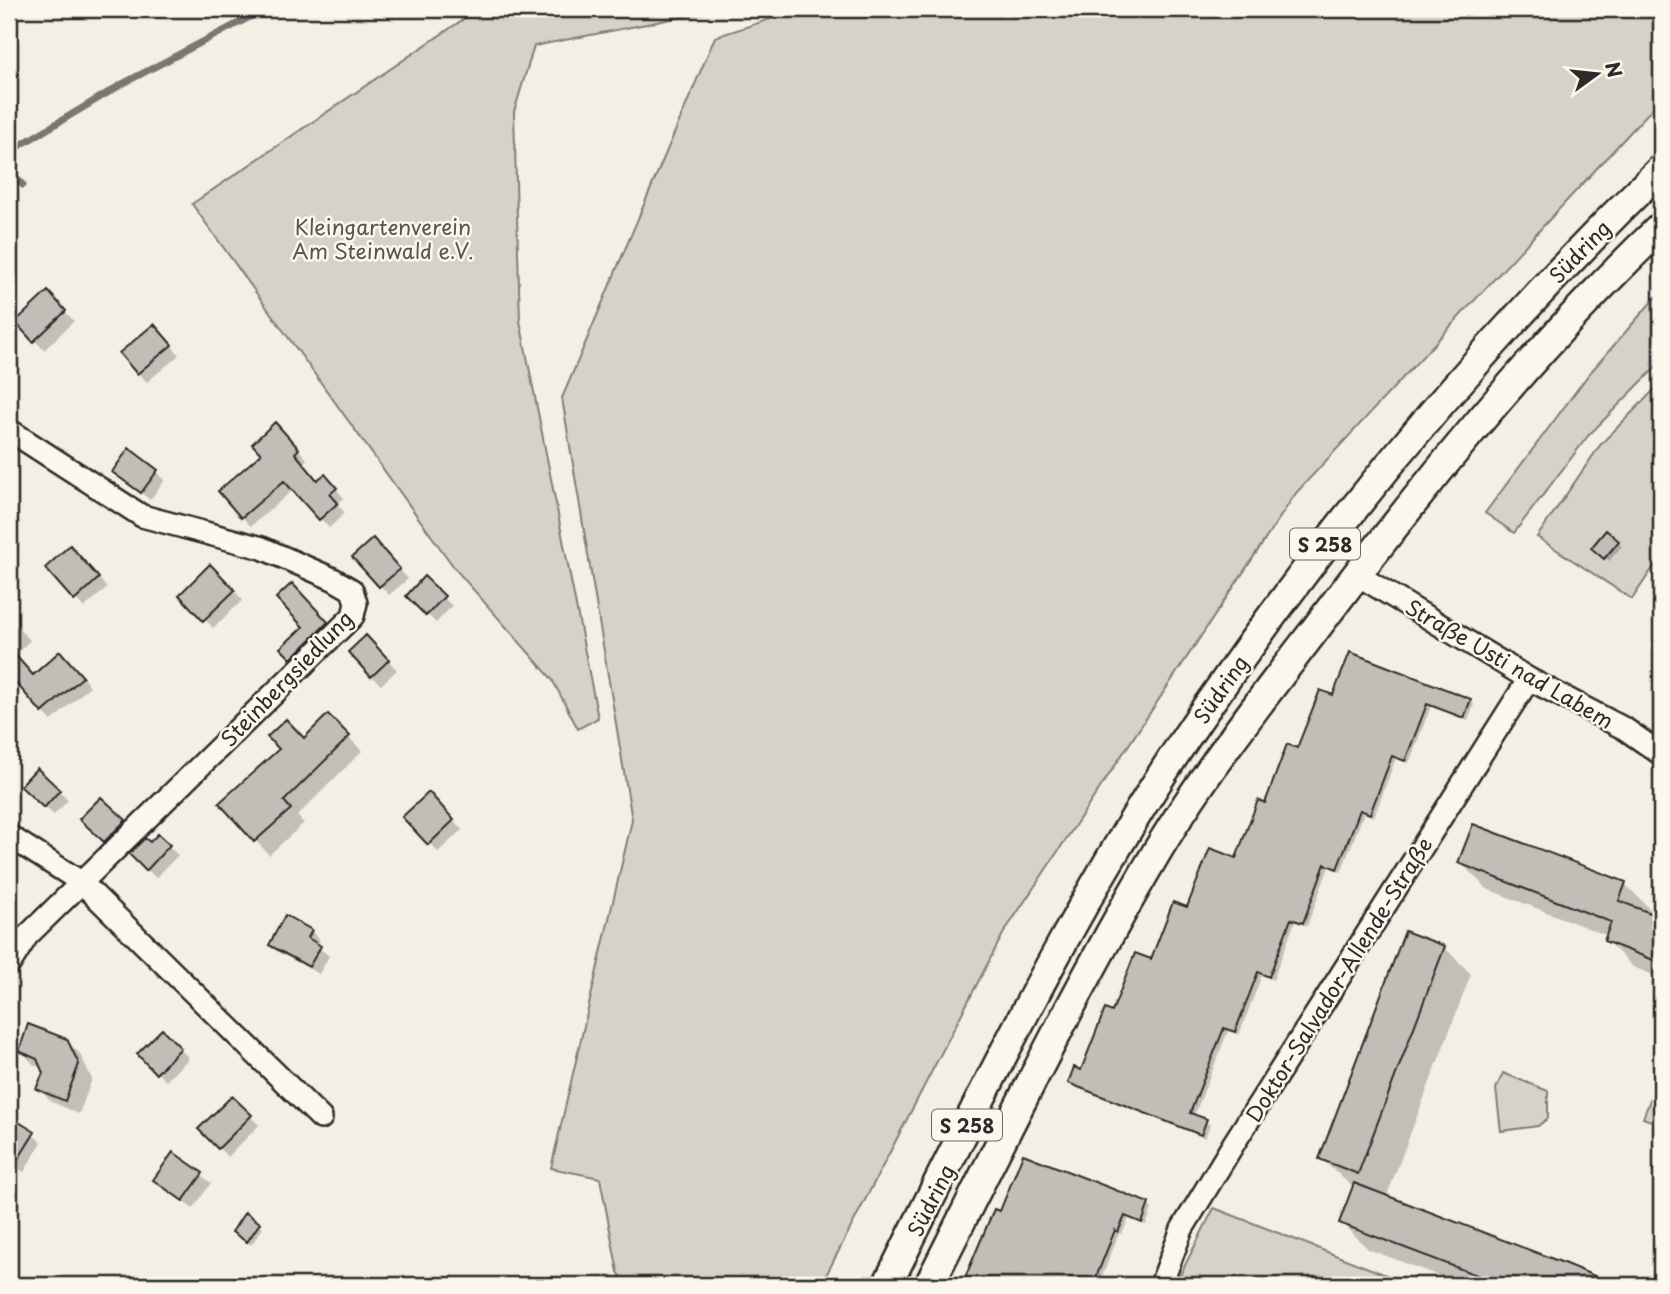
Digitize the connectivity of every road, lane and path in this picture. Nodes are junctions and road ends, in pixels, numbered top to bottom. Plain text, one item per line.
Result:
1 (1661, 169) edge
2 (1661, 227) edge
3 (9, 430) edge
4 (1356, 574) junction
5 (1529, 679) junction
6 (1661, 754) edge
7 (9, 836) edge
8 (81, 883) junction
9 (9, 965) edge
10 (321, 1118) dead end
11 (887, 1285) edge
12 (929, 1285) edge
13 (1161, 1285) edge

1 - 11 main road, Südring / S 258
2 - 4 main road, Südring / S 258
3 - 8 street, Steinbergsiedlung
4 - 5 street, Straße Usti nad Labem
4 - 12 main road, Südring / S 258
5 - 6 street, Straße Usti nad Labem
5 - 13 street, Doktor-Salvador-Allende-Straße
7 - 8 street
8 - 9 street, Steinbergsiedlung
8 - 10 street

